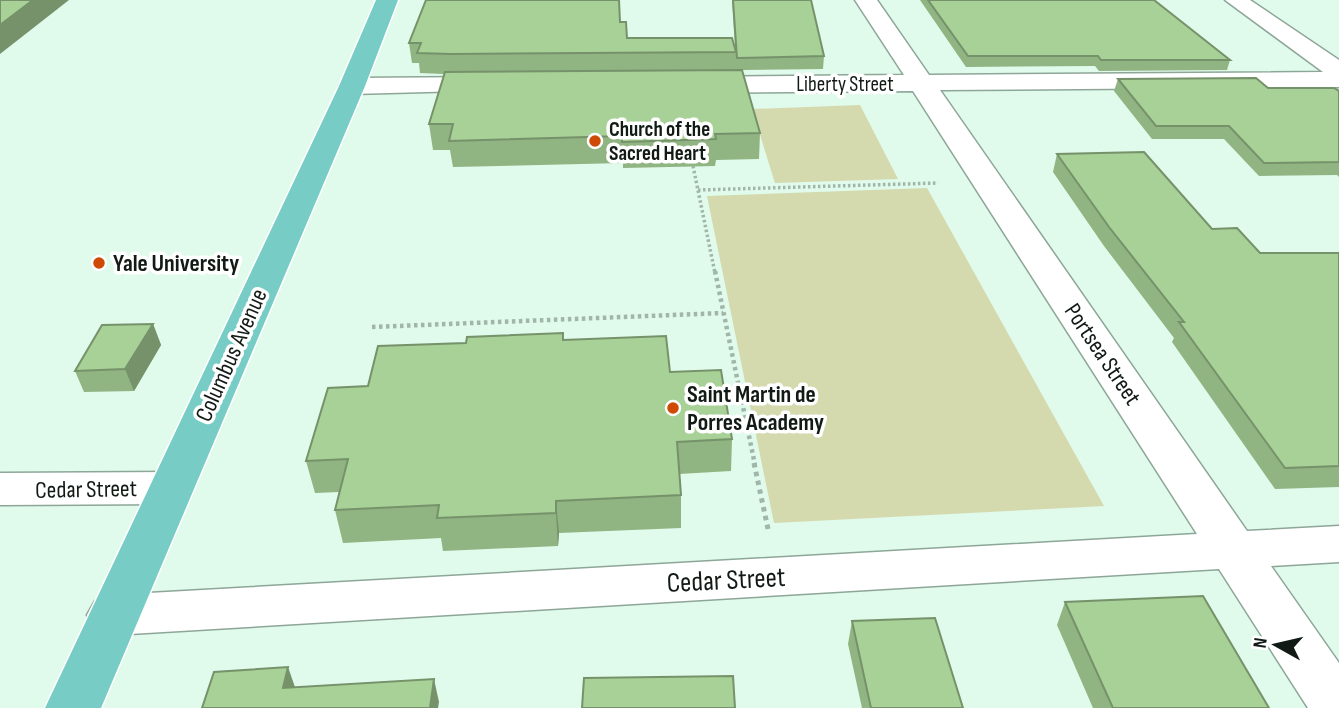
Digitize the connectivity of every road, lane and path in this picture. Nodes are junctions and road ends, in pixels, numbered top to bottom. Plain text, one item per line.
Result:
1 (387, 0) edge
2 (866, 0) edge
3 (1236, 0) edge
4 (1339, 71) edge
5 (1339, 79) edge
6 (923, 83) junction
7 (514, 85) edge
8 (666, 85) edge
9 (352, 86) junction
10 (693, 166) edge
11 (949, 183) dead end
12 (698, 190) junction
13 (723, 313) junction
14 (372, 327) dead end
15 (172, 488) junction
16 (0, 489) edge
17 (770, 539) dead end
18 (1339, 544) edge
19 (1234, 550) junction
20 (113, 615) junction
21 (73, 708) edge
22 (1339, 708) edge

1 - 9 main road, Columbus Avenue
2 - 6 street, Portsea Street
3 - 4 street
5 - 6 street, Liberty Street
6 - 8 street, Liberty Street
6 - 19 street, Portsea Street
7 - 9 street
9 - 15 main road, Columbus Avenue
10 - 12 path
11 - 12 path
12 - 13 path
13 - 14 path
13 - 17 path
15 - 16 street, Cedar Street
15 - 20 main road, Columbus Avenue
18 - 19 street, Cedar Street
19 - 20 street, Cedar Street
19 - 22 street, Portsea Street
20 - 21 main road, Columbus Avenue

